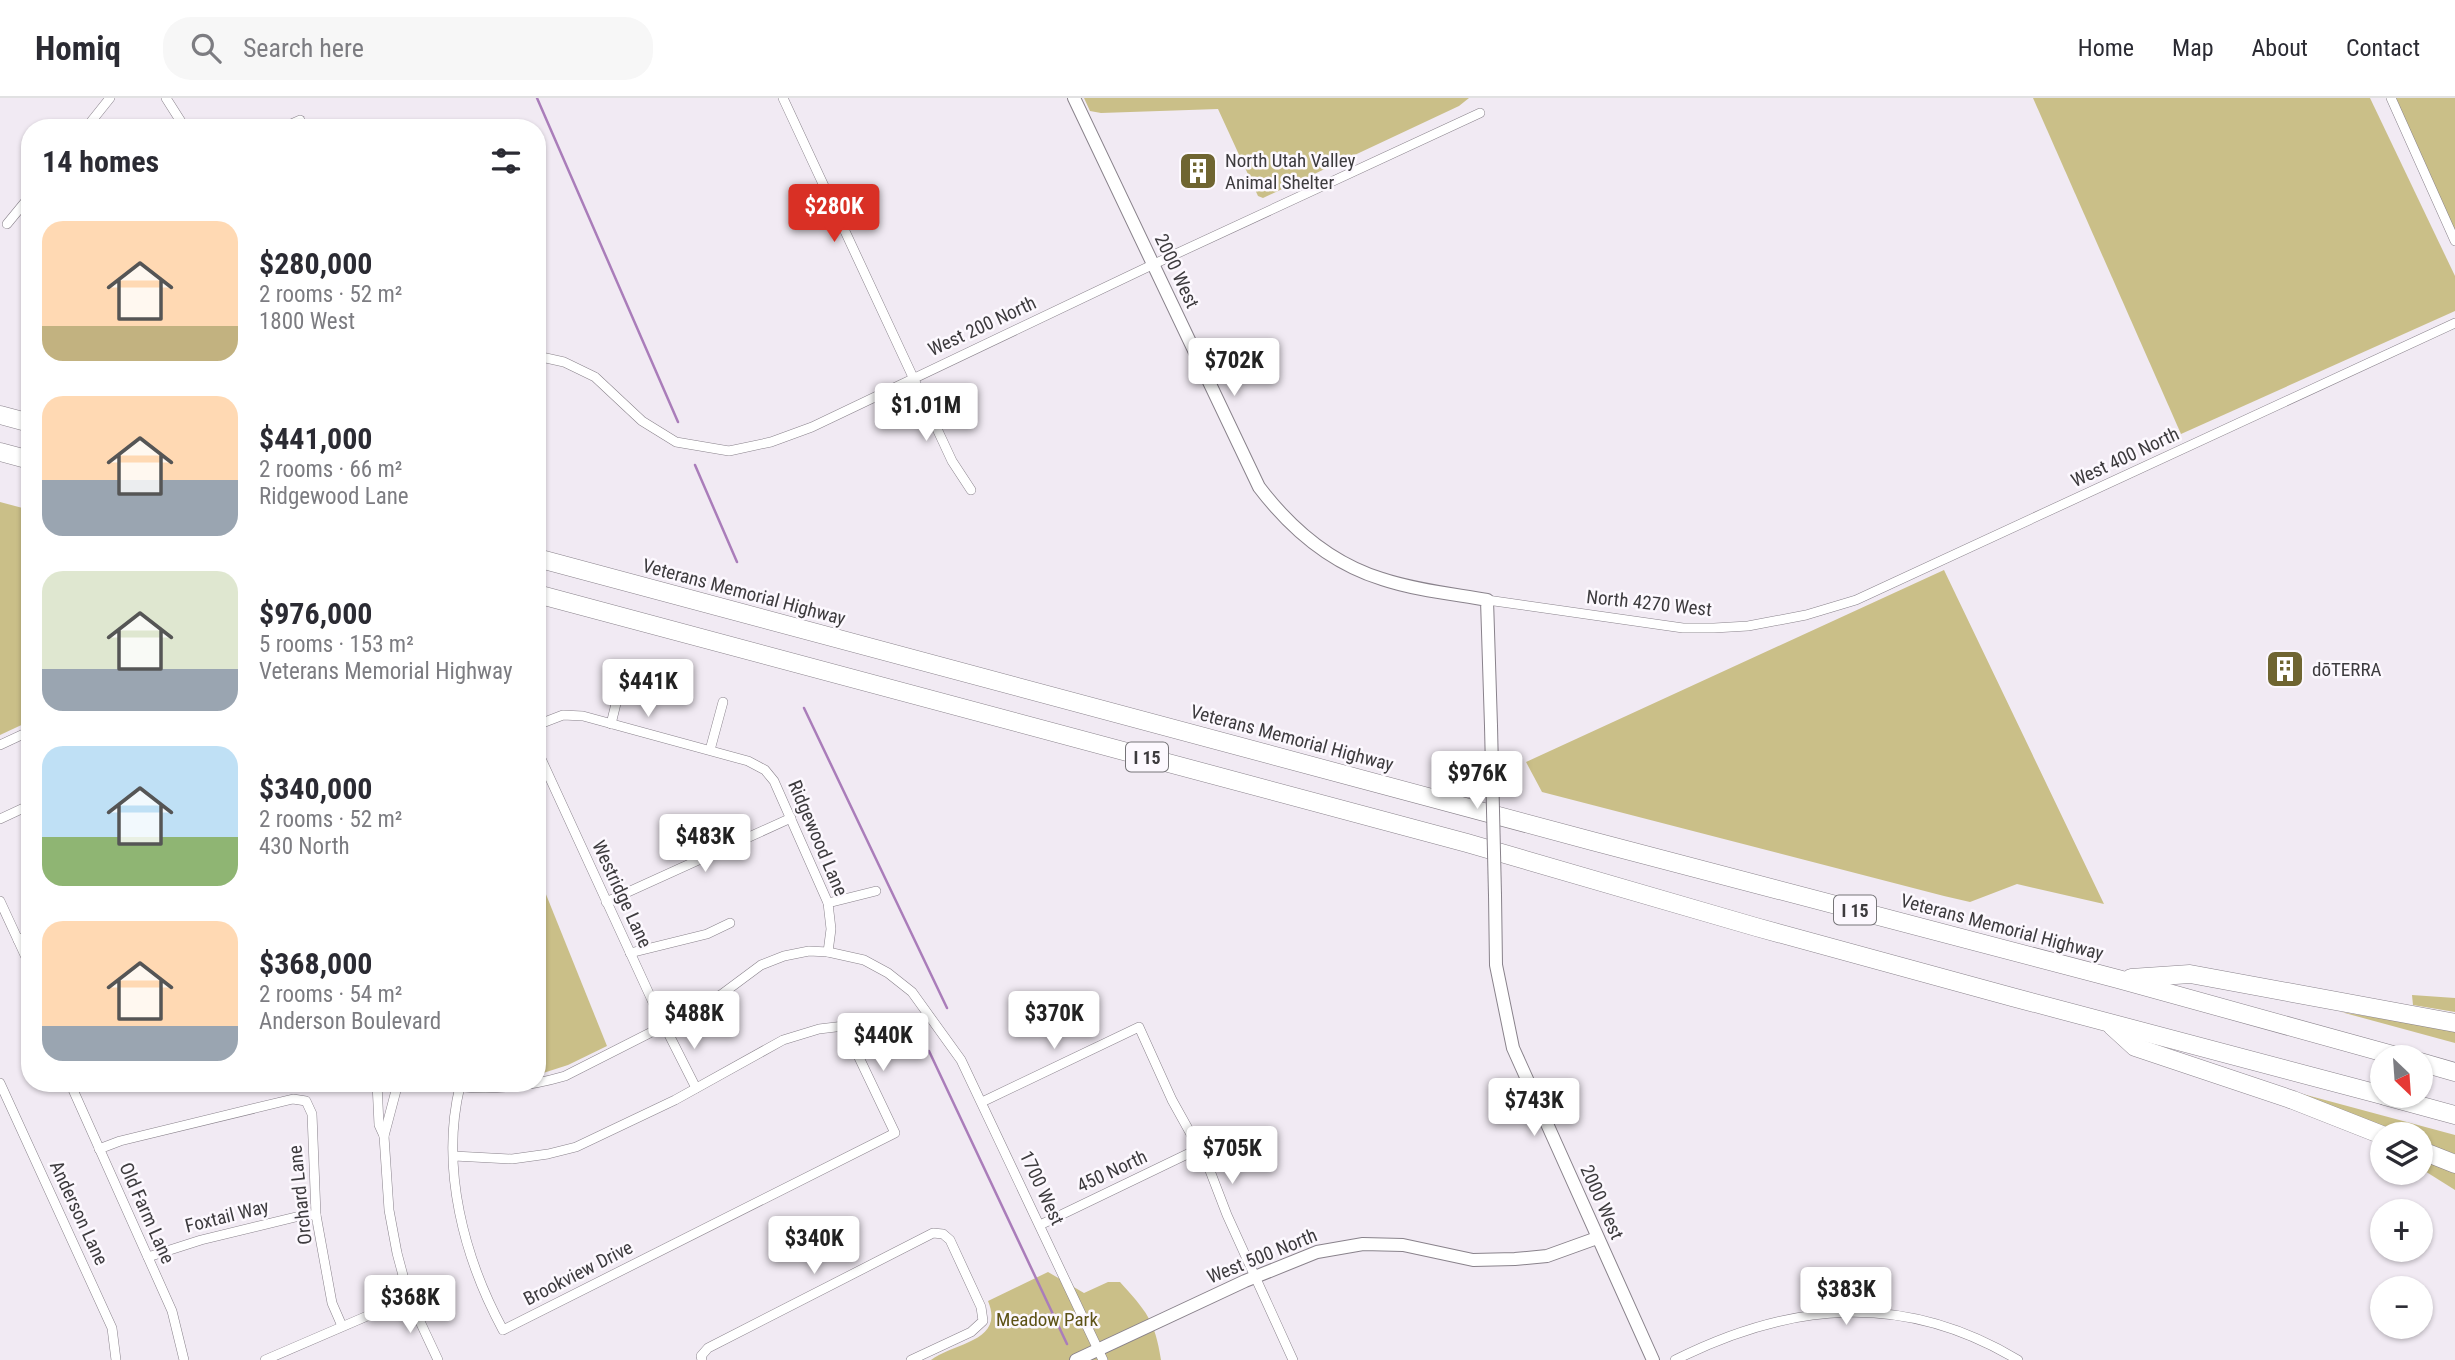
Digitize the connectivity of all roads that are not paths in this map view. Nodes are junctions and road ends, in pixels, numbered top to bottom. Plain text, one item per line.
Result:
1 (110, 98) edge
2 (166, 98) edge
3 (783, 98) edge
4 (1074, 98) edge
5 (2391, 98) edge
6 (1480, 113) dead end
7 (93, 119) edge
8 (179, 119) edge
9 (21, 207) edge
10 (7, 224) dead end
11 (2455, 241) edge
12 (1152, 265) junction
13 (2455, 323) edge
14 (546, 358) edge
15 (913, 378) junction
16 (0, 415) edge
17 (21, 421) edge
18 (0, 452) edge
19 (21, 458) edge
20 (971, 490) dead end
21 (546, 560) edge
22 (546, 596) edge
23 (1488, 600) junction
24 (1806, 615) joint
25 (623, 675) dead end
26 (723, 702) dead end
27 (546, 722) edge
28 (611, 724) junction
29 (21, 735) edge
30 (0, 745) edge
31 (710, 751) junction
32 (546, 770) edge
33 (21, 809) edge
34 (790, 818) junction
35 (0, 819) edge
36 (876, 891) dead end
37 (0, 901) edge
38 (606, 902) junction
39 (828, 903) junction
40 (730, 923) dead end
41 (21, 938) edge
42 (18, 940) junction
43 (21, 946) edge
44 (828, 952) junction
45 (630, 953) junction
46 (2118, 979) junction
47 (2455, 1023) edge
48 (2110, 1024) junction
49 (665, 1027) junction
50 (2370, 1049) edge
51 (2433, 1066) edge
52 (2455, 1072) edge
53 (546, 1081) edge
54 (0, 1083) edge
55 (696, 1088) junction
56 (2370, 1091) edge
57 (74, 1092) edge
58 (377, 1092) edge
59 (396, 1092) edge
60 (457, 1092) edge
61 (982, 1102) junction
62 (2430, 1108) edge
63 (2455, 1115) edge
64 (2370, 1130) edge
65 (384, 1136) junction
66 (1200, 1148) junction
67 (99, 1149) junction
68 (2433, 1155) edge
69 (454, 1156) junction
70 (2455, 1164) edge
71 (316, 1215) junction
72 (1040, 1225) junction
73 (1597, 1238) junction
74 (148, 1257) junction
75 (1257, 1276) junction
76 (409, 1298) junction
77 (342, 1326) junction
78 (1101, 1355) edge
79 (701, 1358) edge
80 (914, 1359) edge
81 (116, 1360) edge
82 (184, 1360) edge
83 (265, 1360) edge
84 (438, 1360) edge
85 (1076, 1360) edge
86 (1293, 1360) edge
87 (1653, 1360) edge
88 (1675, 1360) edge
89 (2018, 1360) edge

1 - 7 street
2 - 8 street
3 - 15 street
4 - 12 street, 2000 West
5 - 11 street
6 - 12 street, West 200 North
9 - 10 street
12 - 15 street, West 200 North
12 - 23 street, 2000 West
13 - 24 street, West 400 North
14 - 15 street, West 200 North
15 - 20 street
16 - 17 highway
18 - 19 highway
21 - 46 highway, Veterans Memorial Highway / I 15
22 - 48 highway, I 15
23 - 24 street, North 4270 West
23 - 73 street, 2000 West, bridge
25 - 28 street
26 - 31 street
27 - 28 street, Ridgewood Lane
28 - 31 street, Ridgewood Lane
29 - 30 street
31 - 34 street, Ridgewood Lane
32 - 38 street, Westridge Lane
33 - 35 street
34 - 38 street
34 - 39 street, Ridgewood Lane
36 - 39 street
37 - 42 street
38 - 45 street, Westridge Lane
39 - 44 street, Ridgewood Lane
40 - 45 street
41 - 42 street
42 - 43 street
44 - 49 street, 1700 West
44 - 61 street, 1700 West
45 - 49 street, Westridge Lane
46 - 47 highway
46 - 50 highway, Veterans Memorial Highway / I 15
48 - 56 highway, I 15
48 - 64 highway
49 - 53 street, 1700 West
49 - 55 street, Westridge Lane
51 - 52 highway
54 - 81 street, Anderson Lane
55 - 69 street
55 - 69 street, Brookview Drive
57 - 67 street, Old Farm Lane
58 - 65 street
59 - 65 street
60 - 69 street, Brookview Drive
61 - 66 street
61 - 72 street, 1700 West
62 - 63 highway, I 15
65 - 76 street
66 - 72 street, 450 North
66 - 75 street
67 - 71 street, Orchard Lane
67 - 74 street, Old Farm Lane
68 - 70 highway
71 - 74 street, Foxtail Way
71 - 77 street, Orchard Lane
72 - 78 street, 1700 West
73 - 75 street, West 500 North
73 - 87 street, 2000 West
74 - 82 street, Old Farm Lane
75 - 78 street, West 500 North
75 - 86 street
76 - 77 street
76 - 84 street
77 - 83 street
78 - 85 street, West 500 North
79 - 80 street
88 - 89 street

